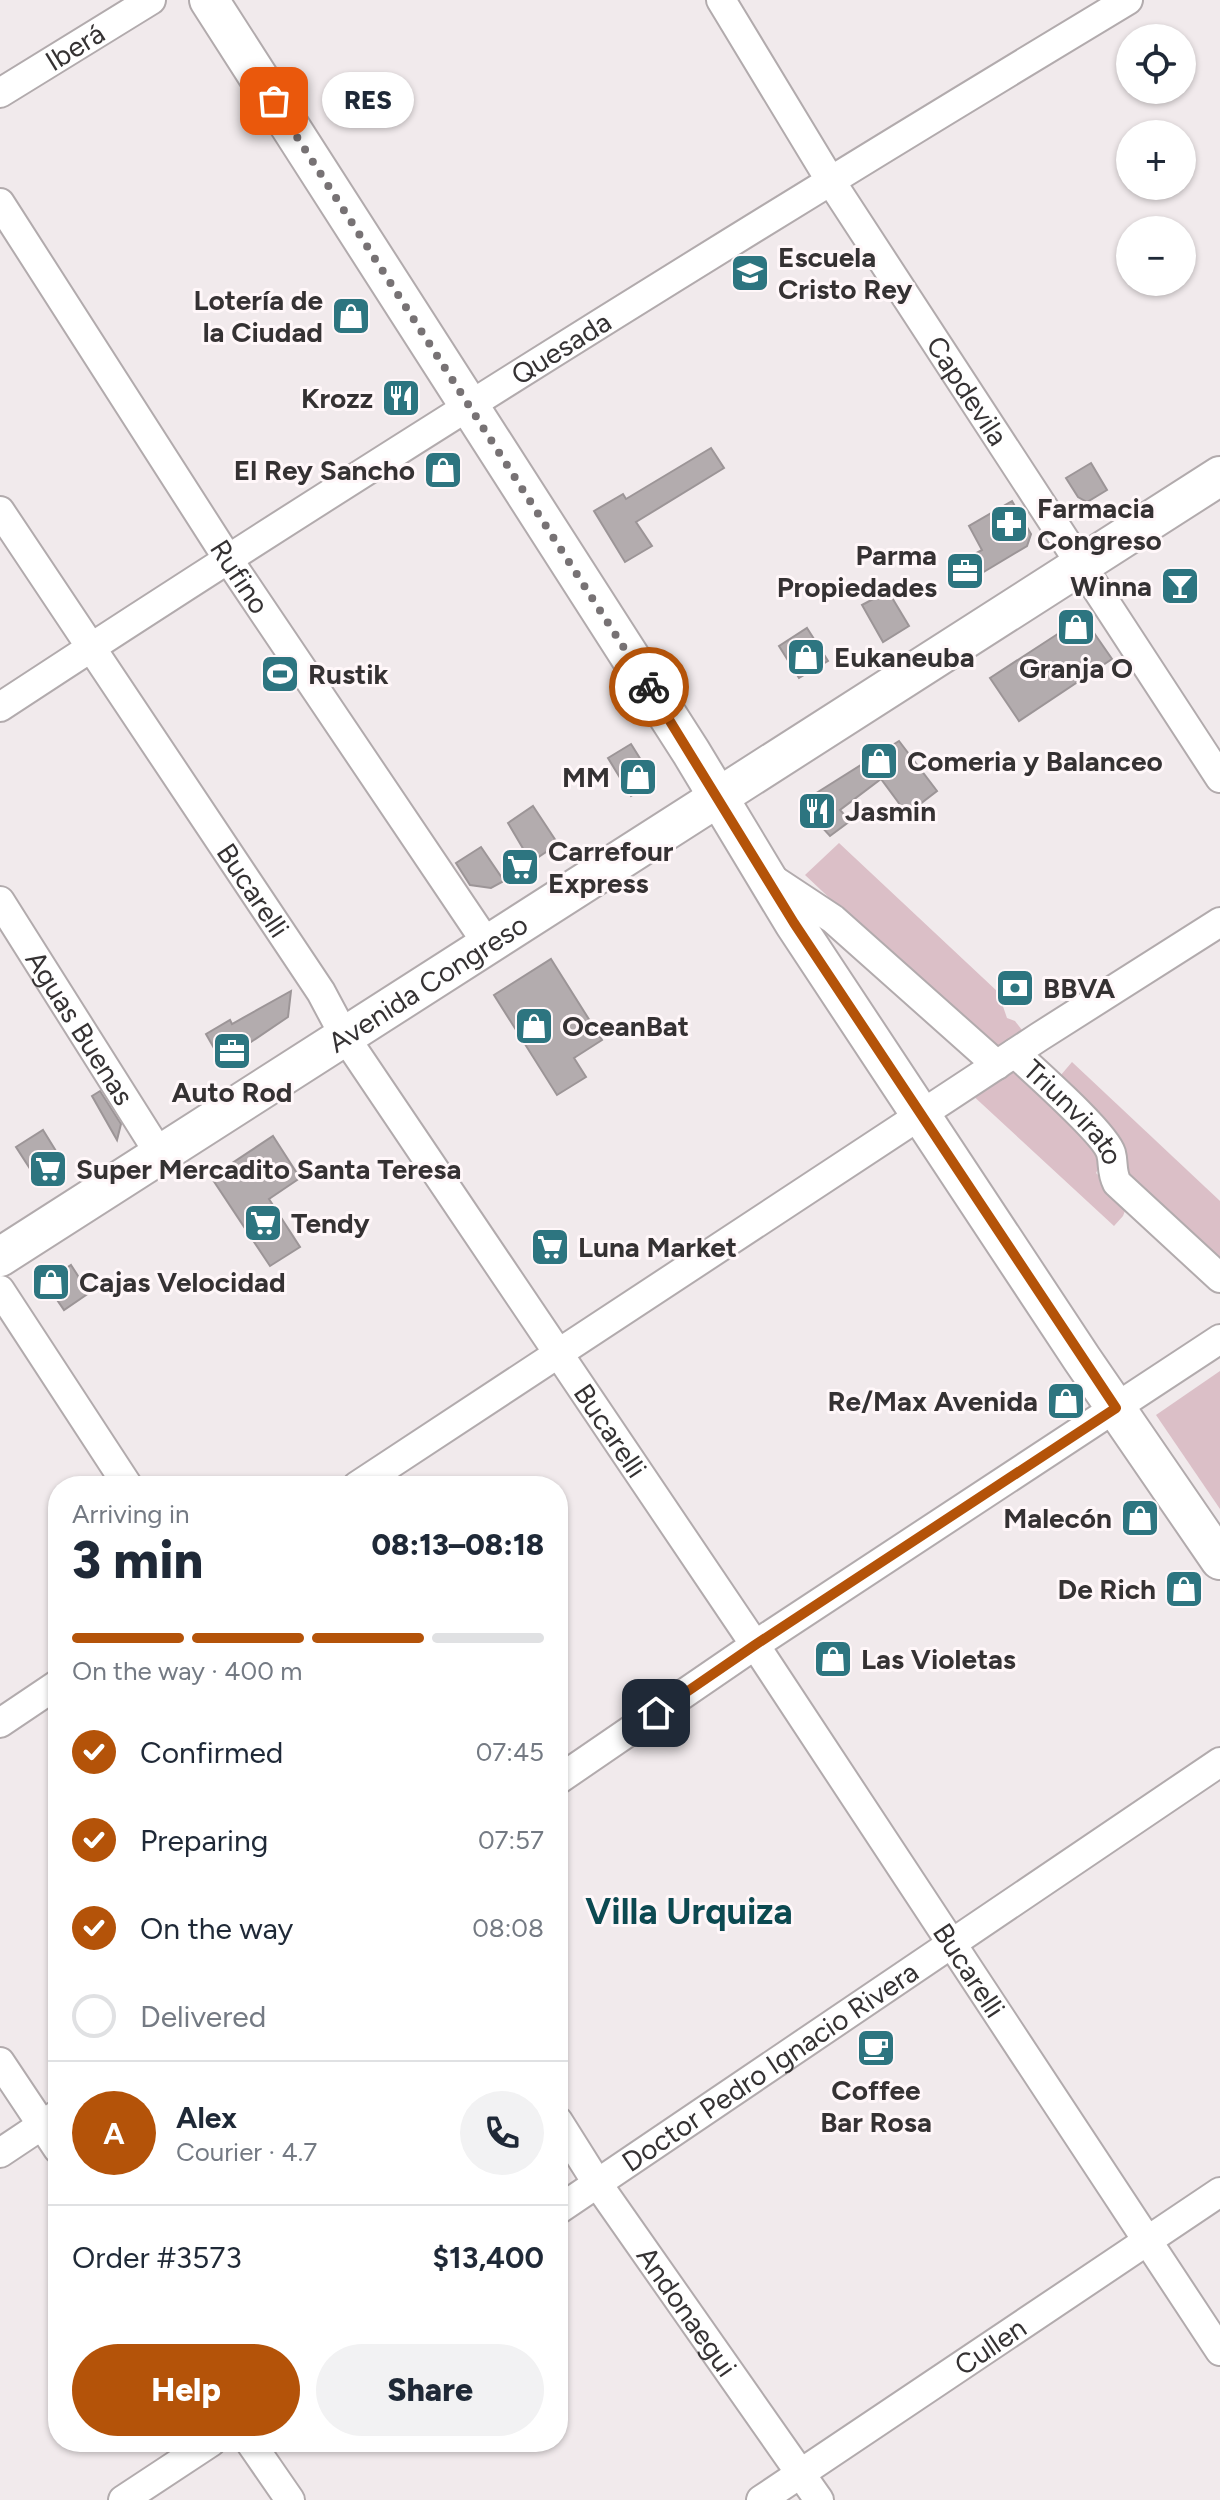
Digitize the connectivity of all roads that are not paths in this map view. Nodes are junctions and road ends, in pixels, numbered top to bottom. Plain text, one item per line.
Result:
1 (151, 0) edge
2 (209, 0) edge
3 (721, 0) edge
4 (1128, 0) edge
5 (0, 93) edge
6 (830, 180) junction
7 (0, 203) edge
8 (467, 406) junction
9 (1220, 476) edge
10 (0, 511) edge
11 (228, 559) junction
12 (1081, 563) junction
13 (89, 648) junction
14 (0, 707) edge
15 (1220, 778) edge
16 (718, 796) junction
17 (764, 873) junction
18 (0, 901) edge
19 (1220, 922) edge
20 (488, 945) junction
21 (345, 1037) junction
22 (1006, 1059) junction
23 (922, 1113) junction
24 (159, 1153) junction
25 (0, 1257) edge
26 (1220, 1278) edge
27 (0, 1290) edge
28 (1220, 1339) edge
29 (560, 1354) junction
30 (1116, 1408) junction
31 (121, 1476) edge
32 (372, 1476) edge
33 (1220, 1560) edge
34 (755, 1645) junction
35 (48, 1691) edge
36 (0, 1723) edge
37 (1220, 1762) edge
38 (568, 1773) edge
39 (953, 1944) junction
40 (0, 2062) edge
41 (48, 2118) edge
42 (48, 2121) edge
43 (568, 2137) edge
44 (0, 2153) edge
45 (597, 2183) junction
46 (1220, 2192) edge
47 (568, 2203) edge
48 (1148, 2241) junction
49 (1220, 2351) edge
50 (196, 2452) edge
51 (257, 2452) edge
52 (801, 2473) junction
53 (123, 2500) edge
54 (290, 2500) edge
55 (761, 2500) edge
56 (819, 2500) edge

1 - 5 street, Iberá
2 - 8 main road
3 - 6 street, Capdevila
4 - 6 street, Quesada
6 - 8 street, Quesada
6 - 12 street, Capdevila
7 - 11 street, Rufino
8 - 11 street, Quesada
8 - 16 main road
9 - 12 main road, Avenida Congreso
10 - 13 street, Bucarelli
11 - 13 street, Quesada
11 - 20 street, Rufino
12 - 15 street, Capdevila
12 - 16 main road, Avenida Congreso
13 - 14 street, Quesada
13 - 21 street, Bucarelli
16 - 17 main road
16 - 20 main road, Avenida Congreso
17 - 22 street, Triunvirato
17 - 23 main road
18 - 24 street, Aguas Buenas
19 - 22 street
20 - 21 main road, Avenida Congreso
21 - 24 main road, Avenida Congreso
21 - 29 street, Bucarelli
22 - 23 street
22 - 26 street, Triunvirato
23 - 29 street
23 - 30 main road
24 - 25 main road, Avenida Congreso
27 - 31 street
28 - 30 street
29 - 32 street
29 - 34 street, Bucarelli
30 - 33 main road
30 - 34 street
34 - 38 street
34 - 39 street, Bucarelli
35 - 36 street
37 - 39 street, Doctor Pedro Ignacio Rivera
39 - 45 street, Doctor Pedro Ignacio Rivera
39 - 48 street, Bucarelli
40 - 41 street
42 - 44 street
43 - 45 street, Andonaegui
45 - 47 street, Doctor Pedro Ignacio Rivera
45 - 52 street, Andonaegui
46 - 48 street, Cullen
48 - 49 street, Bucarelli
48 - 52 street, Cullen
50 - 53 street
51 - 54 street
52 - 55 street, Cullen
52 - 56 street, Andonaegui

